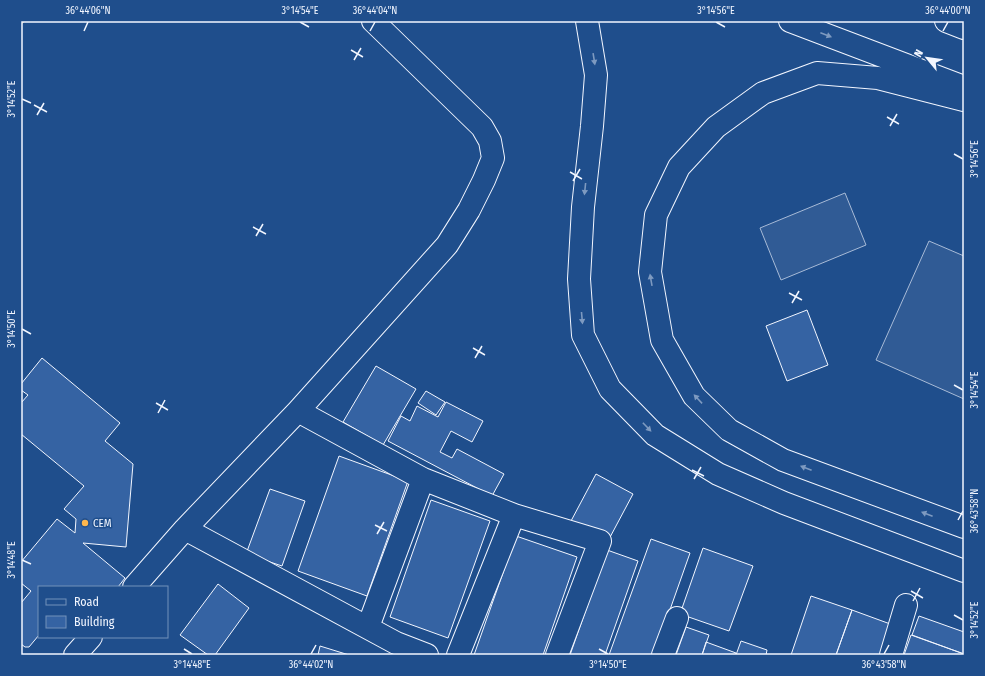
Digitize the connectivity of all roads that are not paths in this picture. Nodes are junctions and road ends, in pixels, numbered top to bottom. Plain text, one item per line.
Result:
1 (373, 21) edge
2 (587, 21) edge
3 (790, 21) edge
4 (946, 21) edge
5 (964, 28) edge
6 (964, 88) edge
7 (964, 100) edge
8 (298, 411) junction
9 (423, 480) junction
10 (514, 515) junction
11 (964, 528) edge
12 (185, 529) junction
13 (964, 571) edge
14 (135, 586) edge
15 (906, 605) dead end
16 (677, 618) dead end
17 (368, 627) junction
18 (90, 638) edge
19 (393, 649) edge
20 (75, 655) edge
21 (427, 655) edge
22 (458, 655) edge
23 (557, 655) edge
24 (663, 655) edge
25 (891, 655) edge

1 - 8 main road
2 -> 13 main road
3 -> 6 main road
4 - 5 main road
11 -> 7 main road
8 - 9 main road
8 - 12 main road
9 - 10 main road
9 - 17 main road
10 - 22 main road
10 - 23 main road
12 - 14 main road
12 - 17 main road
15 - 25 main road
16 - 24 main road
17 - 19 main road
18 - 20 main road
19 - 21 main road

